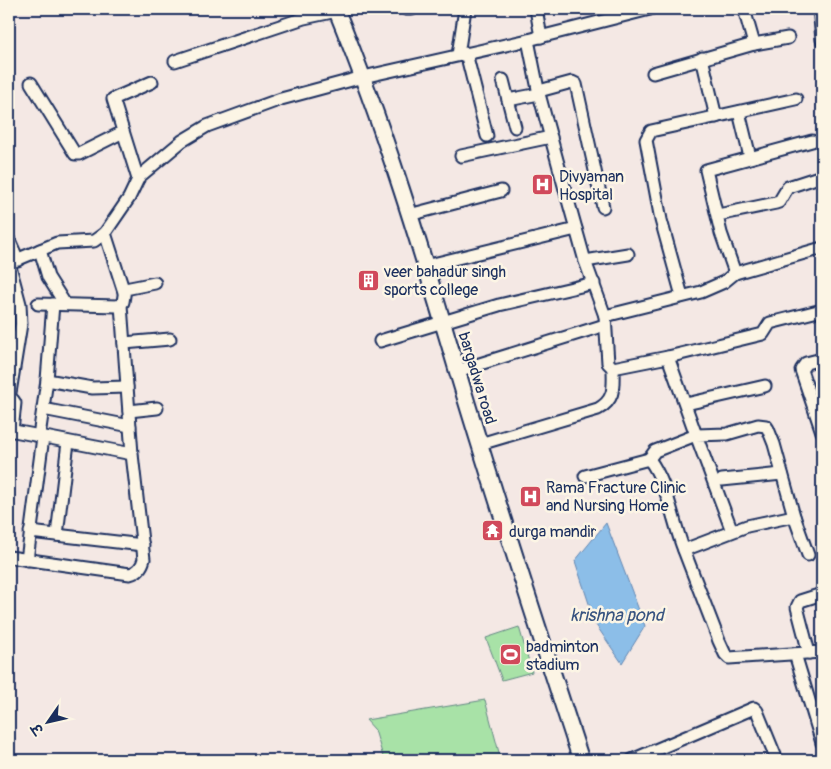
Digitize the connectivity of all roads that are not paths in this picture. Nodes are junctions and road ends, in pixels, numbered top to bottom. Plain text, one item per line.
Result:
1 (406, 9) edge
2 (412, 9) edge
3 (465, 9) edge
4 (536, 9) edge
5 (650, 9) edge
6 (744, 9) edge
7 (819, 9) edge
8 (337, 10) edge
9 (541, 37) junction
10 (788, 38) dead end
11 (528, 40) junction
12 (822, 40) edge
13 (754, 44) junction
14 (462, 54) junction
15 (702, 58) junction
16 (175, 61) dead end
17 (653, 73) dead end
18 (363, 77) junction
19 (503, 80) dead end
20 (152, 82) dead end
21 (31, 83) dead end
22 (539, 92) junction
23 (796, 99) dead end
24 (508, 100) junction
25 (739, 112) junction
26 (716, 117) junction
27 (515, 127) dead end
28 (123, 132) junction
29 (487, 136) dead end
30 (551, 137) junction
31 (812, 140) dead end
32 (461, 156) dead end
33 (750, 157) junction
34 (822, 176) edge
35 (138, 179) junction
36 (501, 191) dead end
37 (603, 208) dead end
38 (408, 214) junction
39 (718, 215) junction
40 (576, 229) junction
41 (104, 233) junction
42 (9, 240) edge
43 (822, 248) edge
44 (40, 250) junction
45 (628, 254) dead end
46 (585, 261) junction
47 (12, 262) edge
48 (425, 266) junction
49 (735, 273) junction
50 (155, 283) dead end
51 (594, 283) junction
52 (124, 292) junction
53 (682, 296) junction
54 (38, 304) dead end
55 (53, 304) junction
56 (66, 304) junction
57 (121, 305) junction
58 (822, 310) edge
59 (605, 321) junction
60 (444, 323) junction
61 (170, 339) dead end
62 (380, 341) dead end
63 (124, 343) junction
64 (668, 357) junction
65 (822, 359) edge
66 (613, 368) junction
67 (457, 370) junction
68 (47, 380) junction
69 (765, 386) dead end
70 (127, 387) junction
71 (9, 399) edge
72 (686, 404) junction
73 (157, 408) dead end
74 (43, 409) junction
75 (129, 411) junction
76 (130, 426) junction
77 (821, 427) edge
78 (10, 431) edge
79 (696, 435) junction
80 (41, 437) junction
81 (68, 442) junction
82 (480, 444) junction
83 (132, 454) junction
84 (649, 459) junction
85 (782, 474) junction
86 (585, 476) dead end
87 (722, 480) dead end
88 (794, 516) junction
89 (732, 531) junction
90 (30, 532) junction
91 (57, 535) junction
92 (143, 545) junction
93 (684, 550) junction
94 (808, 555) dead end
95 (9, 559) edge
96 (27, 560) junction
97 (822, 594) edge
98 (822, 652) edge
99 (809, 653) junction
100 (796, 654) junction
101 (821, 735) edge
102 (581, 760) edge
103 (632, 760) edge
104 (777, 760) edge

1 - 2 street
3 - 14 street
4 - 9 street
5 - 9 street
6 - 13 street
7 - 12 street
8 - 16 street
8 - 18 main road, bargadwa road
9 - 11 street
10 - 13 street
11 - 14 street
11 - 22 street
13 - 15 street
14 - 18 street
14 - 29 street
15 - 17 street
15 - 26 street
18 - 35 street
18 - 38 main road, bargadwa road
19 - 24 street
20 - 28 street
21 - 28 street
22 - 24 street
22 - 30 street
22 - 37 street
23 - 25 street
24 - 27 street
25 - 26 street
25 - 33 street
26 - 53 street
28 - 35 street
30 - 32 street
30 - 40 street
31 - 33 street
33 - 39 street
34 - 39 street
35 - 41 street
36 - 38 street
38 - 48 main road, bargadwa road
39 - 49 street
40 - 46 street
40 - 48 street
41 - 44 street
41 - 52 street
42 - 47 street
43 - 49 street
44 - 47 street
44 - 56 street
45 - 46 street
46 - 51 street
47 - 71 street
48 - 60 main road, bargadwa road
49 - 53 street
50 - 52 street
51 - 59 street
51 - 60 street
52 - 57 street
53 - 59 street
54 - 55 street
55 - 56 street
55 - 68 street
56 - 57 street
57 - 63 street
58 - 64 street
59 - 66 street
59 - 67 street
60 - 62 street
60 - 67 main road, bargadwa road
61 - 63 street
63 - 70 street
64 - 66 street
64 - 72 street
65 - 77 street
66 - 82 street
67 - 82 main road, bargadwa road
68 - 70 street
68 - 74 street
69 - 72 street
70 - 75 street
71 - 78 street
72 - 79 street
73 - 75 street
74 - 76 street
74 - 80 street
75 - 76 street
76 - 83 street
78 - 80 street
79 - 84 street
79 - 85 street
79 - 89 street
80 - 81 street
80 - 90 street
81 - 83 street
81 - 91 street
82 - 102 main road, bargadwa road
83 - 92 street
84 - 86 street
84 - 93 street
85 - 87 street
85 - 88 street
88 - 89 street
88 - 94 street
89 - 93 street
90 - 91 street
90 - 96 street
91 - 92 street
92 - 96 street
93 - 100 street
95 - 96 street
97 - 99 street
98 - 99 street
99 - 100 street
100 - 101 street
103 - 104 street

